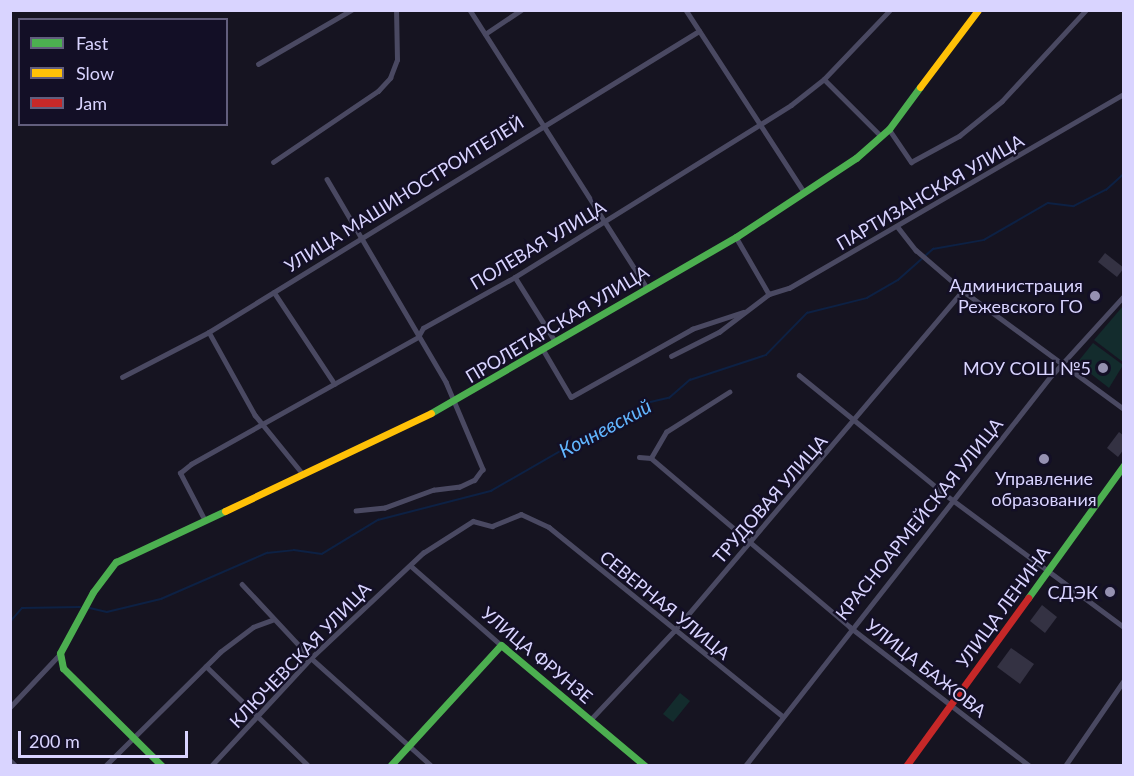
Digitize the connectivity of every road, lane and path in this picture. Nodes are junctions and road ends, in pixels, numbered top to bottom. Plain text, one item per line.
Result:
1 (351, 10) edge
2 (396, 10) edge
3 (470, 10) edge
4 (521, 10) edge
5 (686, 10) edge
6 (891, 10) edge
7 (978, 10) edge
8 (1086, 10) edge
9 (699, 31) junction
10 (485, 34) junction
11 (258, 64) dead end
12 (824, 79) junction
13 (1124, 94) edge
14 (543, 125) junction
15 (758, 125) junction
16 (889, 129) junction
17 (881, 136) junction
18 (273, 162) dead end
19 (327, 179) dead end
20 (804, 192) junction
21 (603, 221) junction
22 (897, 226) junction
23 (360, 237) junction
24 (736, 237) junction
25 (515, 277) junction
26 (647, 288) junction
27 (963, 290) junction
28 (274, 292) junction
29 (769, 294) junction
30 (1124, 296) edge
31 (748, 310) junction
32 (209, 332) junction
33 (418, 337) junction
34 (555, 341) junction
35 (544, 351) junction
36 (671, 356) dead end
37 (1061, 365) junction
38 (799, 375) dead end
39 (122, 377) dead end
40 (335, 384) junction
41 (729, 392) dead end
42 (453, 403) junction
43 (1124, 408) edge
44 (856, 421) junction
45 (264, 424) junction
46 (639, 457) dead end
47 (651, 458) junction
48 (1124, 465) edge
49 (303, 474) junction
50 (952, 499) junction
51 (356, 511) dead end
52 (531, 516) joint
53 (206, 523) junction
54 (751, 541) junction
55 (411, 566) junction
56 (1047, 573) junction
57 (242, 584) dead end
58 (272, 620) junction
59 (850, 627) junction
60 (1124, 627) edge
61 (674, 631) junction
62 (501, 645) junction
63 (60, 653) junction
64 (311, 658) junction
65 (206, 666) junction
66 (1124, 680) edge
67 (950, 704) junction
68 (10, 707) edge
69 (782, 716) junction
70 (258, 718) junction
71 (591, 719) junction
72 (133, 737) junction
73 (409, 742) junction
74 (10, 760) edge
75 (16, 765) edge
76 (105, 765) edge
77 (162, 765) edge
78 (211, 765) edge
79 (309, 765) edge
80 (390, 765) edge
81 (432, 765) edge
82 (645, 765) edge
83 (745, 765) edge
84 (906, 765) edge
85 (1030, 765) edge
86 (1065, 765) edge

1 - 11 street
2 - 18 street
3 - 10 street
4 - 10 street
5 - 9 street
6 - 12 street, ПОЛЕВАЯ УЛИЦА
7 - 16 street, ПРОЛЕТАРСКАЯ УЛИЦА
8 - 16 street
9 - 14 street, УЛИЦА МАШИНОСТРОИТЕЛЕЙ
9 - 15 street
10 - 14 street
12 - 15 street, ПОЛЕВАЯ УЛИЦА
12 - 17 street
13 - 22 street, ПАРТИЗАНСКАЯ УЛИЦА
14 - 21 street
14 - 23 street, УЛИЦА МАШИНОСТРОИТЕЛЕЙ
15 - 20 street
15 - 21 street, ПОЛЕВАЯ УЛИЦА
16 - 17 street, ПРОЛЕТАРСКАЯ УЛИЦА
17 - 20 street, ПРОЛЕТАРСКАЯ УЛИЦА
19 - 23 street
20 - 24 street, ПРОЛЕТАРСКАЯ УЛИЦА
21 - 25 street, ПОЛЕВАЯ УЛИЦА
21 - 26 street
22 - 27 street
22 - 29 street, ПАРТИЗАНСКАЯ УЛИЦА
23 - 28 street, УЛИЦА МАШИНОСТРОИТЕЛЕЙ
23 - 33 street
24 - 26 street, ПРОЛЕТАРСКАЯ УЛИЦА
24 - 29 street
25 - 33 street, ПОЛЕВАЯ УЛИЦА
25 - 34 street
26 - 34 street, ПРОЛЕТАРСКАЯ УЛИЦА
27 - 37 street
27 - 44 street, ТРУДОВАЯ УЛИЦА
28 - 32 street, УЛИЦА МАШИНОСТРОИТЕЛЕЙ
28 - 40 street
29 - 31 street, ПАРТИЗАНСКАЯ УЛИЦА
30 - 37 street, КРАСНОАРМЕЙСКАЯ УЛИЦА
31 - 35 street, ПАРТИЗАНСКАЯ УЛИЦА
31 - 36 street, ПАРТИЗАНСКАЯ УЛИЦА
32 - 39 street, УЛИЦА МАШИНОСТРОИТЕЛЕЙ
32 - 45 street
33 - 40 street, ПОЛЕВАЯ УЛИЦА
33 - 42 street
34 - 35 street, ПРОЛЕТАРСКАЯ УЛИЦА
35 - 42 street, ПРОЛЕТАРСКАЯ УЛИЦА
37 - 43 street
37 - 50 street, КРАСНОАРМЕЙСКАЯ УЛИЦА
38 - 44 street
40 - 45 street, ПОЛЕВАЯ УЛИЦА
41 - 47 street
42 - 49 street, ПРОЛЕТАРСКАЯ УЛИЦА
42 - 51 street
44 - 50 street
44 - 54 street, ТРУДОВАЯ УЛИЦА
45 - 49 street
45 - 53 street, ПОЛЕВАЯ УЛИЦА
46 - 47 street
47 - 54 street, УЛИЦА БАЖОВА
48 - 56 street, УЛИЦА ЛЕНИНА
49 - 53 street, ПРОЛЕТАРСКАЯ УЛИЦА
50 - 56 street
50 - 59 street, КРАСНОАРМЕЙСКАЯ УЛИЦА
52 - 55 street, КЛЮЧЕВСКАЯ УЛИЦА
52 - 61 street, СЕВЕРНАЯ УЛИЦА
53 - 63 street, ПРОЛЕТАРСКАЯ УЛИЦА
54 - 59 street, УЛИЦА БАЖОВА
54 - 61 street, ТРУДОВАЯ УЛИЦА
55 - 62 street, УЛИЦА ФРУНЗЕ
55 - 64 street, КЛЮЧЕВСКАЯ УЛИЦА
56 - 60 street
56 - 67 street, УЛИЦА ЛЕНИНА
57 - 58 street
58 - 64 street
58 - 65 street
59 - 67 street, УЛИЦА БАЖОВА
59 - 69 street, КРАСНОАРМЕЙСКАЯ УЛИЦА
61 - 69 street, СЕВЕРНАЯ УЛИЦА
61 - 71 street, ТРУДОВАЯ УЛИЦА
62 - 71 street, УЛИЦА ФРУНЗЕ
62 - 73 street
63 - 68 street
63 - 72 street
64 - 70 street, КЛЮЧЕВСКАЯ УЛИЦА
64 - 73 street
65 - 70 street
65 - 72 street
66 - 86 street
67 - 84 street, УЛИЦА ЛЕНИНА
67 - 85 street, УЛИЦА БАЖОВА
69 - 83 street, КРАСНОАРМЕЙСКАЯ УЛИЦА
70 - 78 street, КЛЮЧЕВСКАЯ УЛИЦА
70 - 79 street
71 - 82 street, УЛИЦА ФРУНЗЕ
72 - 76 street
72 - 77 street
73 - 80 street
73 - 81 street
74 - 75 street

